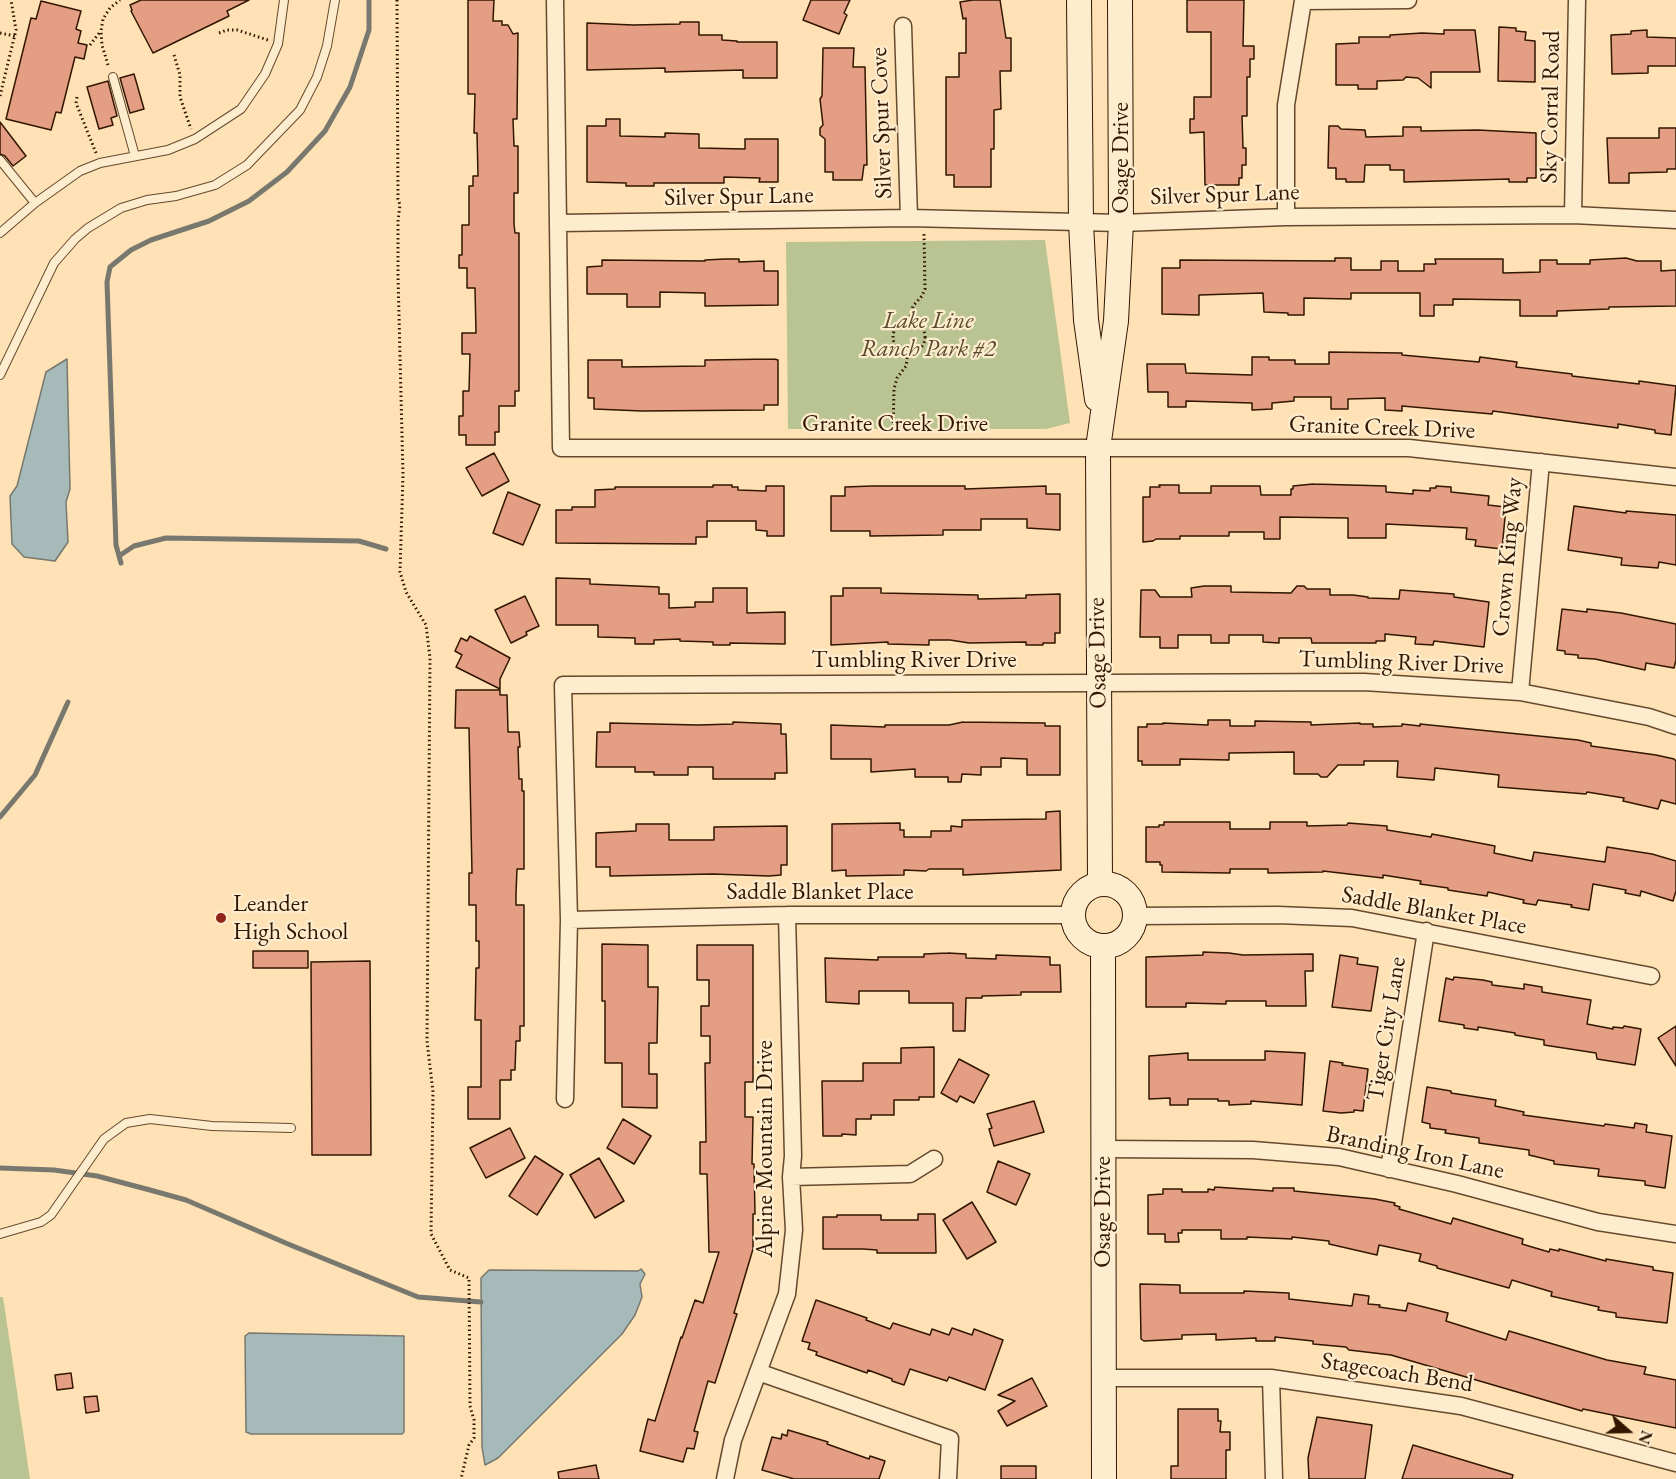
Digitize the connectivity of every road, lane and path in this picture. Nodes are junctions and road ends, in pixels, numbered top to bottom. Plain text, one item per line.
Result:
1 (11, 0) edge
2 (120, 0) edge
3 (284, 0) edge
4 (335, 0) edge
5 (397, 0) edge
6 (555, 0) edge
7 (1079, 0) edge
8 (1120, 0) edge
9 (1408, 0) edge
10 (1577, 0) edge
11 (903, 26) dead end
12 (101, 31) junction
13 (0, 33) edge
14 (219, 33) dead end
15 (15, 36) junction
16 (278, 44) junction
17 (90, 45) dead end
18 (174, 55) dead end
19 (113, 77) joint
20 (0, 96) edge
21 (77, 97) dead end
22 (195, 139) junction
23 (135, 156) junction
24 (0, 159) edge
25 (100, 163) junction
26 (35, 203) junction
27 (1573, 215) junction
28 (1286, 217) junction
29 (916, 218) junction
30 (1676, 220) edge
31 (559, 223) junction
32 (1081, 223) junction
33 (1121, 223) junction
34 (0, 233) edge
35 (909, 321) junction
36 (908, 353) junction
37 (0, 375) edge
38 (1100, 422) junction
39 (1098, 448) junction
40 (893, 449) junction
41 (1541, 462) junction
42 (1676, 477) edge
43 (1098, 684) junction
44 (1521, 692) junction
45 (1676, 726) edge
46 (1100, 884) junction
47 (787, 915) junction
48 (1072, 915) junction
49 (1135, 916) junction
50 (569, 920) junction
51 (1426, 932) junction
52 (1103, 946) junction
53 (1651, 976) dead end
54 (565, 1100) dead end
55 (291, 1128) dead end
56 (1103, 1149) junction
57 (934, 1159) dead end
58 (1389, 1169) junction
59 (791, 1177) junction
60 (0, 1234) edge
61 (1676, 1234) edge
62 (758, 1372) junction
63 (1104, 1378) junction
64 (1271, 1378) junction
65 (1676, 1463) edge
66 (461, 1479) edge
67 (725, 1479) edge
68 (948, 1479) edge
69 (1104, 1479) edge
70 (1274, 1479) edge

1 - 15 path
2 - 12 path
3 - 16 lane
4 - 37 lane
5 - 66 path
6 - 31 street, Granite Creek Drive
7 - 32 street, Osage Drive
8 - 33 street, Osage Drive
9 - 28 street
10 - 27 street, Sky Corral Road
11 - 29 street, Silver Spur Cove
12 - 17 path
12 - 19 path
13 - 15 path
14 - 16 path
15 - 20 path
16 - 22 lane
18 - 22 path
19 - 23 lane
21 - 25 path
22 - 23 lane
23 - 25 lane
24 - 26 lane
25 - 26 lane
26 - 34 lane
27 - 28 street, Silver Spur Lane
27 - 30 street, Silver Spur Lane
28 - 33 street, Silver Spur Lane
29 - 31 street, Silver Spur Lane
29 - 32 street, Silver Spur Lane
29 - 35 path
31 - 40 street, Granite Creek Drive
32 - 33 street, Silver Spur Lane
32 - 38 street, Osage Drive
33 - 38 street, Osage Drive
35 - 36 path
35 - 36 path
36 - 40 path
38 - 39 street, Osage Drive
39 - 40 street, Granite Creek Drive
39 - 41 street, Granite Creek Drive
39 - 43 street, Osage Drive
41 - 42 street, Granite Creek Drive
41 - 44 street, Crown King Way
43 - 44 street, Tumbling River Drive
43 - 46 street, Osage Drive
43 - 50 street, Tumbling River Drive
44 - 45 street, Tumbling River Drive
46 - 48 street
46 - 49 street
47 - 48 street, Saddle Blanket Place
47 - 50 street, Saddle Blanket Place
47 - 59 street, Alpine Mountain Drive
48 - 52 street
49 - 51 street, Saddle Blanket Place
49 - 52 street
50 - 54 street, Tumbling River Drive
51 - 53 street, Saddle Blanket Place
51 - 58 street, Tiger City Lane
52 - 56 street, Osage Drive
55 - 60 lane
56 - 58 street, Branding Iron Lane
56 - 63 street, Osage Drive
57 - 59 street
58 - 61 street, Branding Iron Lane
59 - 62 street, Alpine Mountain Drive
62 - 67 street, Alpine Mountain Drive
62 - 68 street
63 - 64 street, Stagecoach Bend
63 - 69 street, Osage Drive
64 - 65 street, Stagecoach Bend
64 - 70 street

